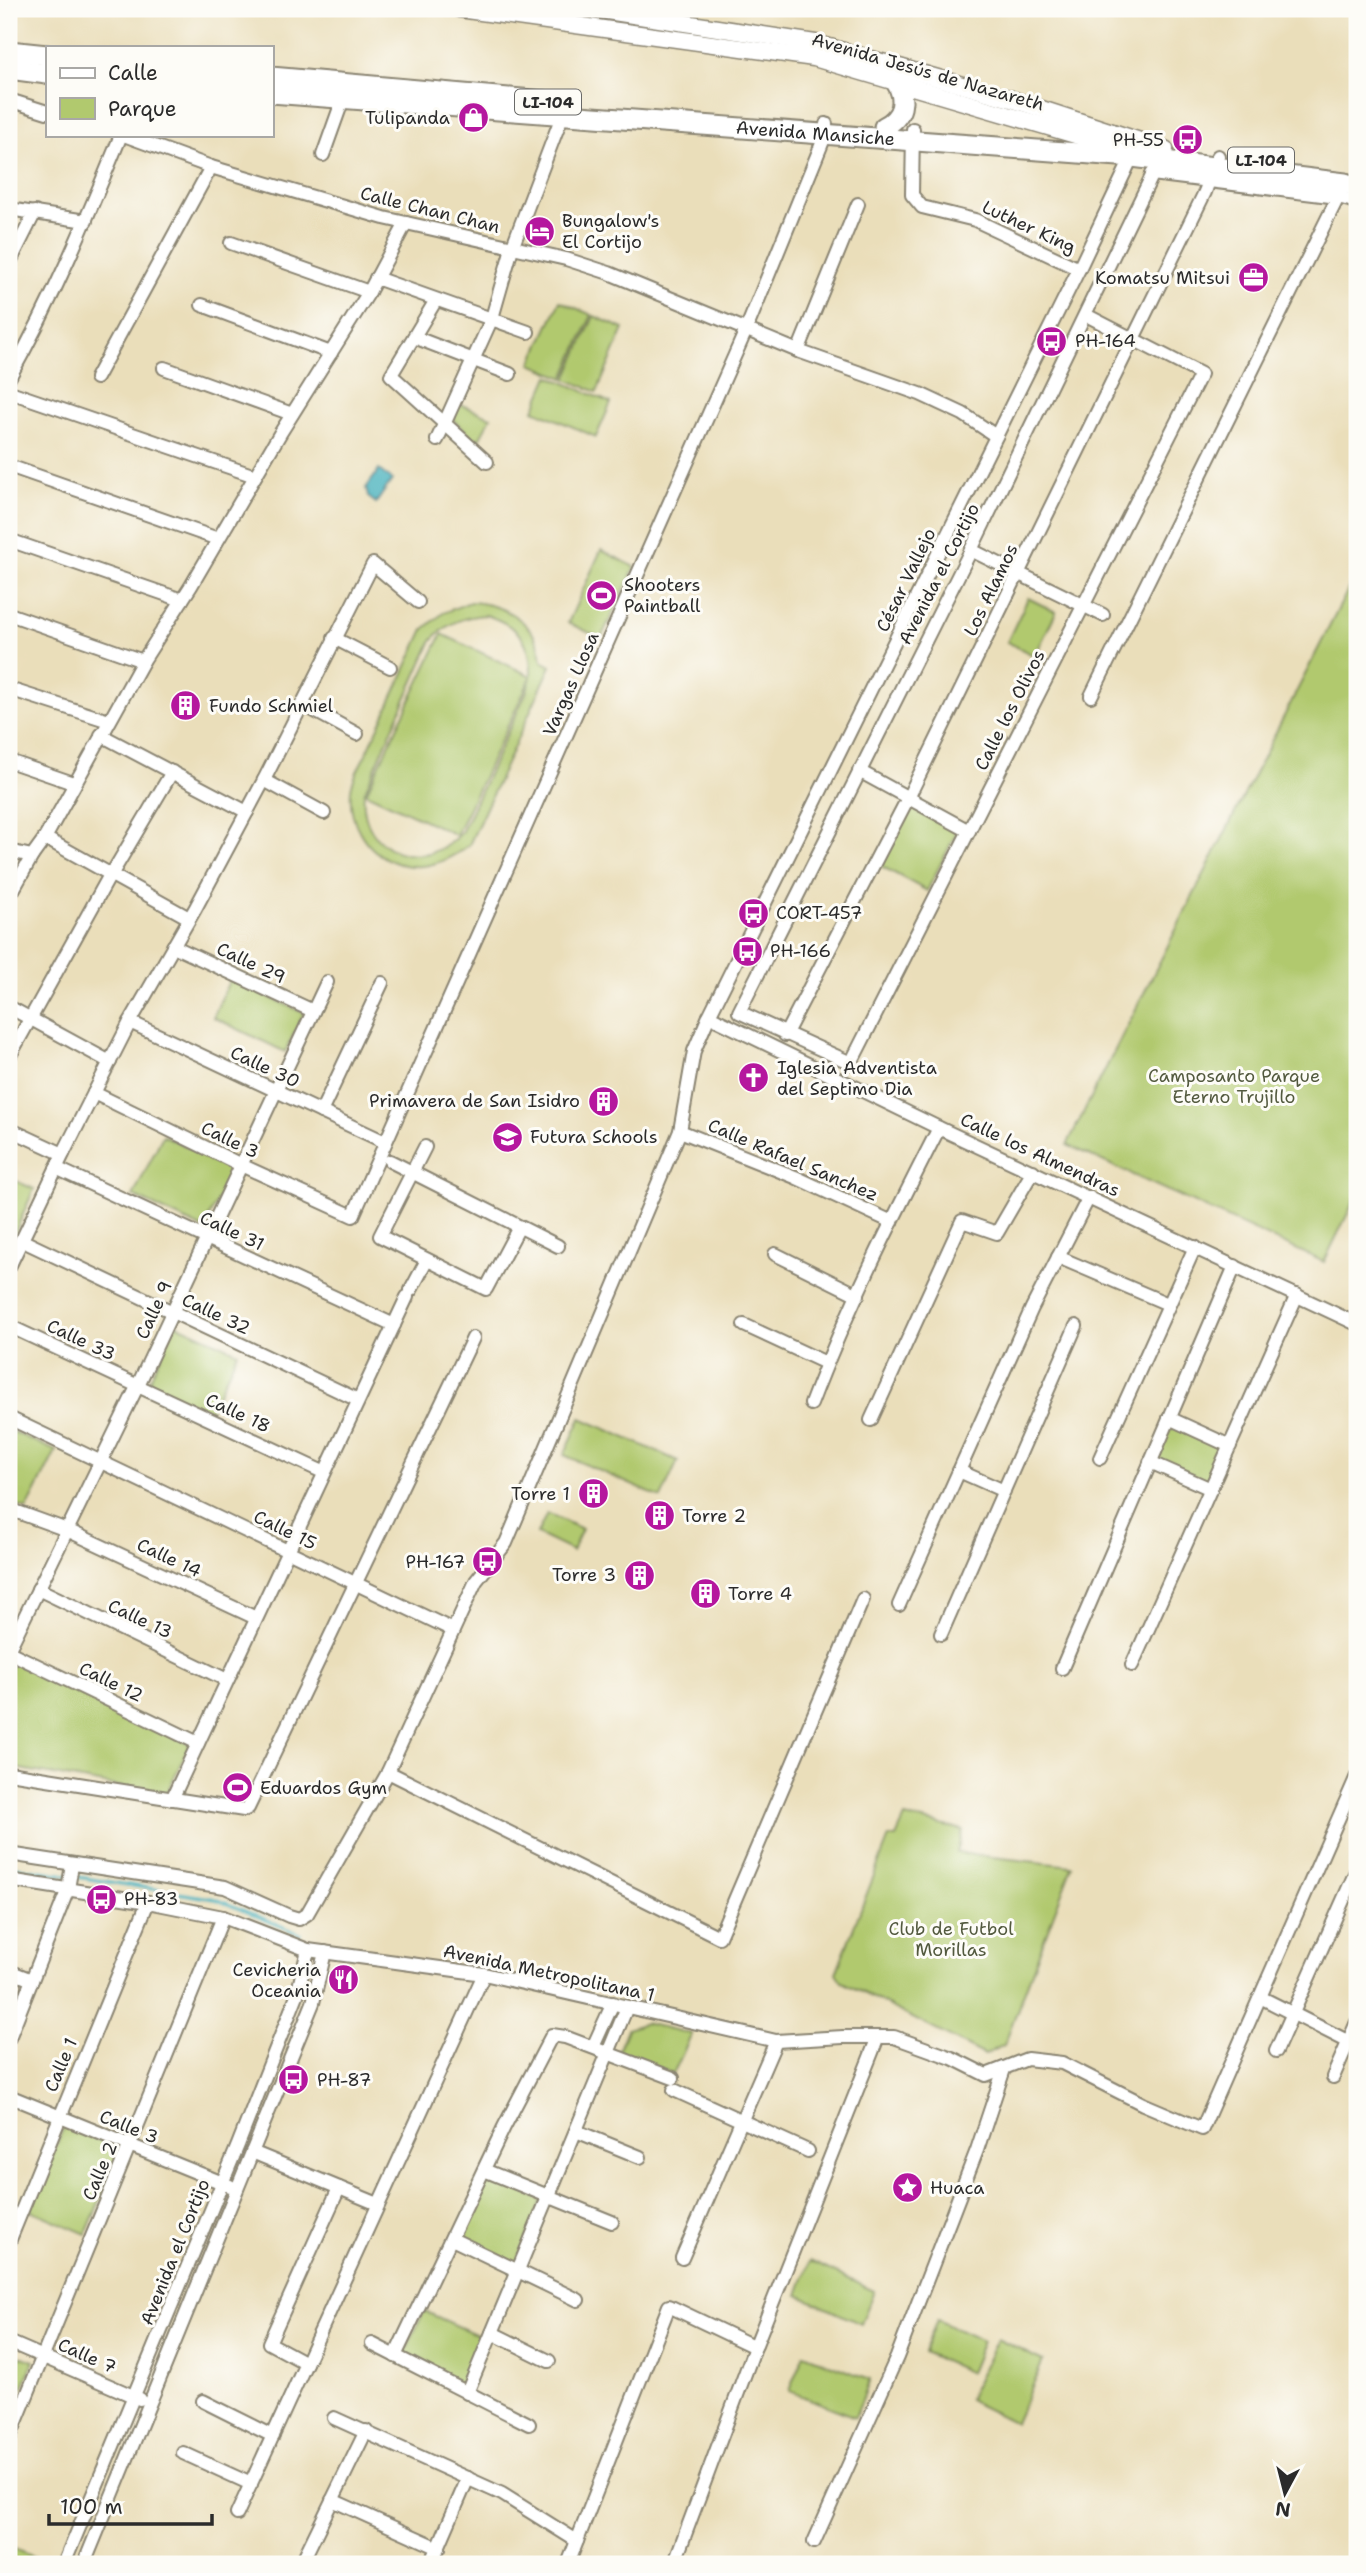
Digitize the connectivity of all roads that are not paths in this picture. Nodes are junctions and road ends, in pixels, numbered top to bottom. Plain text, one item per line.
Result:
1 (459, 9) edge
2 (594, 9) edge
3 (9, 51) edge
4 (46, 55) edge
5 (9, 69) edge
6 (46, 74) edge
7 (273, 77) edge
8 (896, 82) junction
9 (273, 93) edge
10 (370, 94) junction
11 (343, 99) junction
12 (9, 100) edge
13 (563, 110) junction
14 (46, 112) edge
15 (884, 127) junction
16 (825, 130) junction
17 (913, 135) junction
18 (122, 136) edge
19 (125, 136) edge
20 (1105, 144) junction
21 (323, 155) dead end
22 (1132, 158) junction
23 (1158, 161) junction
24 (211, 167) junction
25 (1215, 167) junction
26 (1349, 185) edge
27 (1357, 202) edge
28 (858, 204) dead end
29 (9, 209) edge
30 (35, 212) junction
31 (86, 221) junction
32 (406, 223) junction
33 (231, 243) dead end
34 (512, 248) junction
35 (9, 264) edge
36 (1079, 269) junction
37 (376, 278) junction
38 (369, 292) junction
39 (436, 300) junction
40 (202, 305) dead end
41 (1086, 315) junction
42 (492, 318) junction
43 (747, 330) junction
44 (528, 332) dead end
45 (414, 338) junction
46 (1133, 338) junction
47 (798, 351) junction
48 (331, 353) junction
49 (475, 360) junction
50 (164, 368) dead end
51 (510, 374) dead end
52 (9, 378) edge
53 (96, 378) dead end
54 (13, 393) dead end
55 (292, 414) junction
56 (444, 423) junction
57 (996, 436) junction
58 (437, 440) dead end
59 (487, 462) dead end
60 (9, 466) edge
61 (255, 476) junction
62 (218, 539) junction
63 (9, 540) edge
64 (971, 550) junction
65 (1019, 572) junction
66 (182, 600) junction
67 (418, 602) dead end
68 (1083, 606) junction
69 (9, 614) edge
70 (1103, 615) dead end
71 (334, 638) junction
72 (143, 661) junction
73 (390, 667) dead end
74 (9, 689) edge
75 (1091, 696) dead end
76 (302, 704) junction
77 (109, 721) junction
78 (357, 734) dead end
79 (101, 735) junction
80 (9, 761) edge
81 (859, 771) junction
82 (172, 772) junction
83 (264, 780) junction
84 (73, 783) junction
85 (908, 798) junction
86 (247, 812) junction
87 (324, 813) dead end
88 (968, 831) junction
89 (45, 838) junction
90 (9, 851) edge
91 (32, 856) junction
92 (112, 873) junction
93 (9, 897) edge
94 (189, 918) junction
95 (173, 946) junction
96 (327, 982) dead end
97 (382, 983) dead end
98 (9, 1007) edge
99 (313, 1011) junction
100 (709, 1016) junction
101 (29, 1018) junction
102 (130, 1022) junction
103 (785, 1035) junction
104 (9, 1056) edge
105 (110, 1062) junction
106 (275, 1091) junction
107 (94, 1093) junction
108 (321, 1112) junction
109 (939, 1128) junction
110 (9, 1129) edge
111 (680, 1131) junction
112 (385, 1142) junction
113 (425, 1147) dead end
114 (63, 1154) junction
115 (390, 1161) dead end
116 (241, 1166) junction
117 (56, 1168) junction
118 (1033, 1171) junction
119 (412, 1172) junction
120 (1089, 1197) junction
121 (353, 1216) joint
122 (892, 1222) junction
123 (519, 1227) junction
124 (207, 1239) junction
125 (21, 1240) junction
126 (558, 1247) dead end
127 (1195, 1247) junction
128 (775, 1254) dead end
129 (1058, 1257) junction
130 (427, 1260) junction
131 (1235, 1266) junction
132 (9, 1267) edge
133 (858, 1294) junction
134 (1297, 1295) junction
135 (1168, 1304) junction
136 (172, 1312) junction
137 (1357, 1324) edge
138 (394, 1325) junction
139 (744, 1325) dead end
140 (9, 1326) edge
141 (1076, 1326) dead end
142 (473, 1338) dead end
143 (826, 1363) junction
144 (138, 1385) junction
145 (358, 1401) junction
146 (811, 1404) dead end
147 (9, 1418) edge
148 (1169, 1418) junction
149 (871, 1420) dead end
150 (1230, 1446) junction
151 (1100, 1458) dead end
152 (102, 1461) junction
153 (1150, 1462) junction
154 (959, 1471) junction
155 (324, 1472) junction
156 (1211, 1489) junction
157 (1004, 1491) junction
158 (9, 1509) edge
159 (67, 1530) junction
160 (287, 1550) junction
161 (354, 1583) junction
162 (38, 1590) junction
163 (863, 1600) dead end
164 (899, 1605) dead end
165 (256, 1618) junction
166 (453, 1630) junction
167 (941, 1634) dead end
168 (9, 1651) edge
169 (1132, 1665) dead end
170 (1062, 1668) dead end
171 (227, 1680) junction
172 (198, 1744) junction
173 (388, 1772) junction
174 (9, 1773) edge
175 (1357, 1776) edge
176 (172, 1799) junction
177 (1352, 1804) edge
178 (9, 1854) edge
179 (72, 1867) junction
180 (1357, 1869) edge
181 (9, 1880) edge
182 (69, 1887) junction
183 (148, 1902) junction
184 (223, 1917) junction
185 (308, 1950) junction
186 (326, 1952) junction
187 (9, 1971) edge
188 (484, 1974) junction
189 (32, 1980) junction
190 (1260, 1997) junction
191 (613, 2003) junction
192 (627, 2007) junction
193 (1292, 2014) junction
194 (1357, 2022) edge
195 (878, 2037) junction
196 (9, 2038) edge
197 (776, 2041) junction
198 (1353, 2044) edge
199 (593, 2048) junction
200 (1276, 2051) dead end
201 (609, 2053) junction
202 (1004, 2069) junction
203 (1333, 2077) dead end
204 (9, 2096) edge
205 (58, 2117) junction
206 (741, 2121) junction
207 (576, 2131) junction
208 (130, 2146) junction
209 (808, 2151) dead end
210 (252, 2152) junction
211 (640, 2157) dead end
212 (484, 2170) junction
213 (223, 2183) junction
214 (339, 2188) junction
215 (237, 2189) junction
216 (549, 2196) junction
217 (378, 2204) junction
218 (612, 2222) dead end
219 (452, 2239) junction
220 (9, 2242) edge
221 (682, 2259) dead end
222 (518, 2272) junction
223 (578, 2300) dead end
224 (492, 2333) junction
225 (9, 2342) edge
226 (372, 2344) dead end
227 (755, 2347) junction
228 (44, 2356) junction
229 (396, 2356) junction
230 (549, 2361) dead end
231 (306, 2362) junction
232 (467, 2393) junction
233 (135, 2397) junction
234 (203, 2401) dead end
235 (149, 2404) junction
236 (334, 2418) dead end
237 (529, 2424) dead end
238 (366, 2431) junction
239 (273, 2435) junction
240 (9, 2439) edge
241 (183, 2453) dead end
242 (468, 2478) junction
243 (251, 2484) junction
244 (332, 2500) junction
245 (237, 2514) dead end
246 (576, 2542) junction
247 (814, 2542) dead end
248 (439, 2548) junction
249 (64, 2564) edge
250 (84, 2564) edge
251 (301, 2564) edge
252 (431, 2564) edge
253 (568, 2564) edge
254 (674, 2564) edge

1 - 8 main road, Avenida Jesús de Nazareth
2 - 23 main road, Avenida Jesús de Nazareth
3 - 4 highway
5 - 6 highway
7 - 10 highway, Avenida Mansiche / LI-104
8 - 15 highway
8 - 20 main road, Avenida Jesús de Nazareth
9 - 11 highway, Avenida Mansiche / LI-104
10 - 11 highway, Avenida Mansiche / LI-104
10 - 13 highway, Avenida Mansiche / LI-104
11 - 21 street
12 - 14 street
13 - 16 highway, Avenida Mansiche / LI-104
13 - 34 street
15 - 16 highway, Avenida Mansiche / LI-104
15 - 17 highway, Avenida Mansiche / LI-104
16 - 17 highway, Avenida Mansiche / LI-104
16 - 43 street, Vargas Llosa
17 - 20 highway, Avenida Mansiche / LI-104
17 - 22 highway, Avenida Mansiche / LI-104
17 - 36 street, Luther King
18 - 31 street
19 - 24 street, Calle Chan Chan
20 - 22 main road, Avenida Jesús de Nazareth
20 - 23 highway, Avenida Mansiche / LI-104
22 - 23 highway, Avenida Mansiche / LI-104
22 - 36 street, César Vallejo
23 - 25 highway, Avenida Mansiche / LI-104
23 - 25 street
23 - 41 street, Avenida el Cortijo
24 - 32 street, Calle Chan Chan
24 - 53 street
25 - 26 highway, Avenida Mansiche / LI-104
25 - 26 street
25 - 46 street, Los Alamos
26 - 27 street
26 - 75 street
28 - 47 street
29 - 30 street
30 - 31 street
30 - 35 street
31 - 52 street
32 - 34 street, Calle Chan Chan
32 - 37 street
33 - 38 street
34 - 42 street
34 - 43 street, Calle Chan Chan
36 - 57 street, César Vallejo
37 - 38 street
37 - 39 street
38 - 48 street
39 - 42 street
39 - 45 street
40 - 48 street
41 - 46 street
41 - 64 street, Avenida el Cortijo
42 - 44 street
42 - 49 street
43 - 47 street, Calle Chan Chan
43 - 112 street, Vargas Llosa
45 - 49 street
45 - 56 street
46 - 65 street, Los Alamos
46 - 68 street, Calle los Olivos
47 - 57 street, Calle Chan Chan
48 - 55 street
49 - 51 street
49 - 56 street
50 - 55 street
54 - 61 street
55 - 61 street
56 - 58 street
56 - 59 street
57 - 100 street, César Vallejo
60 - 62 street
61 - 62 street
62 - 66 street
63 - 66 street
64 - 65 street
64 - 81 street, Avenida el Cortijo
65 - 68 street
65 - 85 street, Los Alamos
66 - 72 street
67 - 71 street
68 - 70 street
68 - 88 street, Calle los Olivos
69 - 72 street
71 - 73 street
71 - 76 street
72 - 77 street
74 - 77 street
76 - 78 street
76 - 83 street
77 - 79 street
79 - 82 street
79 - 84 street
80 - 84 street
81 - 85 street
81 - 103 street, Avenida el Cortijo
82 - 86 street
82 - 92 street
83 - 86 street
83 - 87 street
84 - 89 street
85 - 88 street
85 - 103 street, Los Alamos
86 - 94 street
88 - 103 street, Calle los Olivos
89 - 91 street
89 - 92 street
90 - 91 street
91 - 93 street
92 - 94 street
92 - 101 street
94 - 95 street
95 - 99 street, Calle 29
95 - 102 street
96 - 99 street, Calle 9
97 - 108 street
98 - 101 street
99 - 106 street, Calle 9
100 - 109 street, Calle los Almendras
100 - 111 street, César Vallejo
101 - 104 street
101 - 105 street
102 - 105 street
102 - 106 street, Calle 30
105 - 107 street
106 - 108 street, Calle 30
106 - 116 street, Calle 9
107 - 114 street
107 - 116 street, Calle 3
108 - 112 street, Calle 30
109 - 118 street, Calle los Almendras
109 - 122 street
110 - 114 street
111 - 122 street, Calle Rafael Sanchez
111 - 166 street, César Vallejo
112 - 121 street, Vargas Llosa
113 - 119 street
114 - 117 street
115 - 119 street
116 - 121 street, Calle 3
116 - 124 street, Calle 9
117 - 124 street, Calle 31
117 - 125 street
118 - 120 street, Calle los Almendras
118 - 149 street
119 - 123 street
119 - 130 street
120 - 127 street, Calle los Almendras
120 - 129 street
122 - 133 street
123 - 126 street
123 - 130 street
124 - 136 street, Calle 9
124 - 138 street, Calle 31
125 - 132 street
125 - 136 street, Calle 32
127 - 131 street, Calle los Almendras
127 - 135 street
128 - 133 street
129 - 135 street
129 - 154 street
130 - 138 street
131 - 134 street, Calle los Almendras
131 - 148 street
133 - 143 street
134 - 137 street, Calle los Almendras
134 - 150 street
135 - 151 street
136 - 144 street, Calle 9
136 - 145 street, Calle 32
138 - 145 street
139 - 143 street
140 - 144 street, Calle 33
141 - 157 street
142 - 161 street
143 - 146 street
144 - 152 street, Calle 9
144 - 155 street, Calle 18
145 - 155 street
147 - 152 street, Calle 15
148 - 150 street
148 - 153 street
150 - 156 street
152 - 159 street, Calle 9
152 - 160 street, Calle 15
153 - 156 street
153 - 170 street
154 - 157 street
154 - 164 street
155 - 160 street
156 - 169 street
157 - 167 street
158 - 159 street, Calle 14
159 - 162 street, Calle 9
159 - 165 street, Calle 14
160 - 161 street, Calle 15
160 - 165 street
161 - 166 street, Calle 15
161 - 176 street
162 - 168 street, Calle 9
162 - 171 street, Calle 13
163 - 173 street
165 - 171 street
166 - 173 street, César Vallejo
168 - 172 street, Calle 12
171 - 172 street
172 - 176 street
173 - 179 street, César Vallejo
174 - 176 street
175 - 177 street
177 - 190 street
178 - 179 street
179 - 182 street
180 - 193 street
181 - 182 street, Avenida Metropolitana 1
182 - 183 street, Avenida Metropolitana 1
182 - 189 street
183 - 184 street, Avenida Metropolitana 1
183 - 205 street, Calle 1
184 - 185 street, Avenida Metropolitana 1
184 - 208 street, Calle 2
185 - 186 street, Avenida Metropolitana 1
185 - 213 street, Avenida el Cortijo
186 - 188 street, Avenida Metropolitana 1
186 - 210 street, Avenida el Cortijo
187 - 189 street
188 - 191 street, Avenida Metropolitana 1
188 - 217 street
189 - 196 street
190 - 193 street
190 - 202 street, Avenida Metropolitana 1
191 - 192 street, Avenida Metropolitana 1
191 - 199 street
192 - 197 street, Avenida Metropolitana 1
192 - 201 street
193 - 198 street
193 - 200 street
194 - 198 street
195 - 197 street, Avenida Metropolitana 1
195 - 202 street, Avenida Metropolitana 1
195 - 227 street
197 - 206 street
198 - 203 street
199 - 201 street
199 - 212 street
201 - 206 street
201 - 207 street
202 - 247 street
204 - 205 street, Calle 3
205 - 208 street, Calle 3
205 - 220 street, Calle 1
206 - 209 street
206 - 221 street
207 - 211 street
207 - 216 street
208 - 213 street, Calle 3
208 - 228 street, Calle 2
210 - 214 street
210 - 215 street, Avenida el Cortijo
212 - 216 street
212 - 219 street
213 - 215 street, Calle 3
213 - 233 street, Avenida el Cortijo
214 - 217 street
214 - 231 street
215 - 235 street, Avenida el Cortijo
216 - 218 street
216 - 222 street
217 - 231 street
219 - 222 street
219 - 229 street
222 - 223 street
222 - 224 street
224 - 230 street
224 - 232 street
225 - 228 street, Calle 7
226 - 229 street
227 - 246 street
227 - 254 street
228 - 233 street, Calle 7
228 - 240 street, Calle 2
229 - 232 street
231 - 239 street
232 - 237 street
233 - 235 street, Calle 7
233 - 249 street, Avenida el Cortijo
234 - 239 street
235 - 250 street, Avenida el Cortijo
236 - 238 street
238 - 242 street
238 - 244 street
239 - 243 street
241 - 243 street
242 - 246 street
242 - 248 street
243 - 245 street
244 - 248 street
244 - 251 street
246 - 253 street
248 - 252 street

